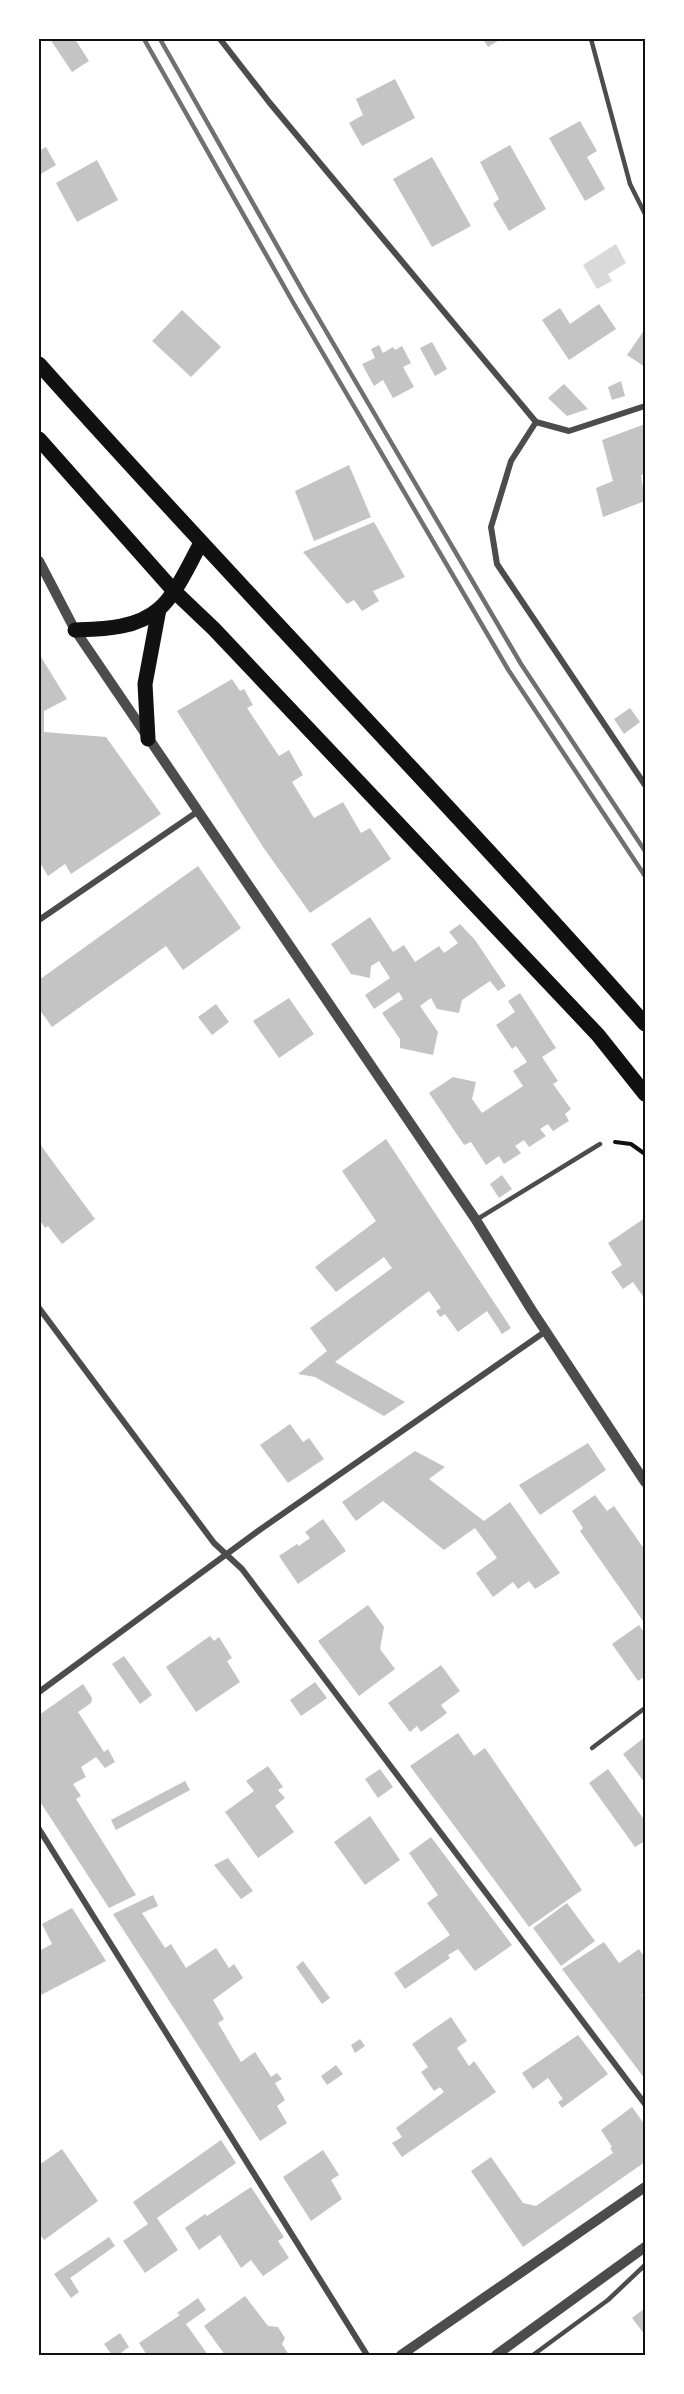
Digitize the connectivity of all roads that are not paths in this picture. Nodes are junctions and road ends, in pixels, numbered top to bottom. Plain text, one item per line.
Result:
1 (220, 39) edge
2 (591, 39) edge
3 (645, 214) edge
4 (39, 364) edge
5 (645, 406) edge
6 (536, 422) junction
7 (39, 439) edge
8 (201, 543) junction
9 (39, 561) edge
10 (173, 590) junction
11 (159, 609) junction
12 (75, 630) junction
13 (148, 739) junction
14 (645, 785) edge
15 (197, 812) junction
16 (39, 920) edge
17 (645, 1024) edge
18 (645, 1094) edge
19 (600, 1144) road end
20 (476, 1220) junction
21 (39, 1308) edge
22 (546, 1331) junction
23 (645, 1482) edge
24 (226, 1554) junction
25 (39, 1692) edge
26 (645, 1707) edge
27 (592, 1749) dead end
28 (39, 1829) edge
29 (645, 2104) edge
30 (645, 2187) edge
31 (645, 2247) edge
32 (645, 2265) edge
33 (367, 2355) edge
34 (401, 2355) edge
35 (496, 2355) edge
36 (533, 2355) edge

1 - 6 street
2 - 3 lane
4 - 8 main road
5 - 6 street
6 - 14 street
7 - 10 main road
8 - 10 main road
8 - 17 main road
9 - 12 street
10 - 11 main road
10 - 18 main road
11 - 12 main road
11 - 13 main road
12 - 13 street
13 - 15 street
15 - 16 street
15 - 20 street
19 - 20 lane
20 - 22 street
21 - 24 street
22 - 23 street
22 - 24 street
24 - 25 street
24 - 29 street
26 - 27 lane
28 - 33 street
30 - 34 street
31 - 35 street
32 - 36 lane

